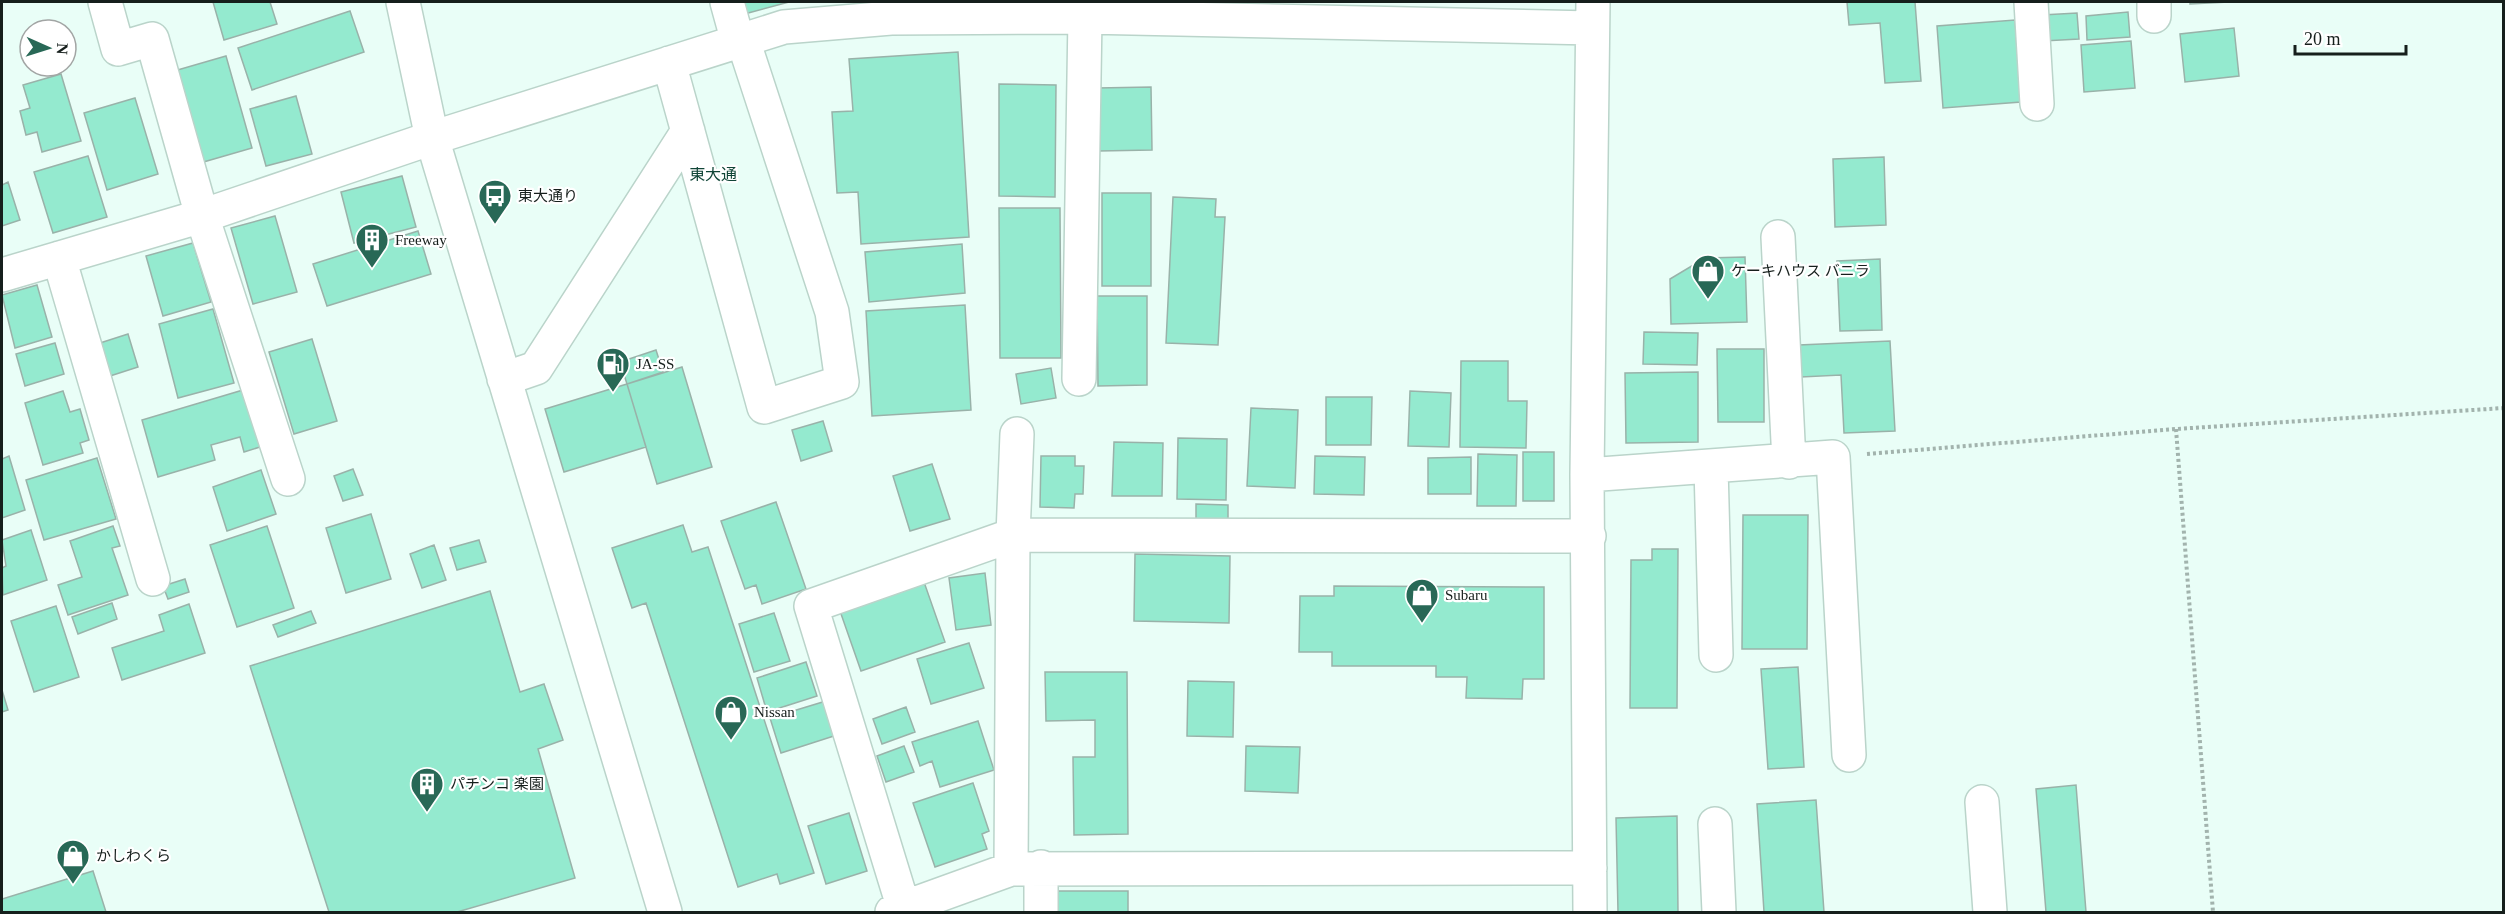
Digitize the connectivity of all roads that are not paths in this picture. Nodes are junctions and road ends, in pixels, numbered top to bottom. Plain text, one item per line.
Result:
1 (105, 2) edge
2 (403, 2) edge
3 (727, 2) edge
4 (2031, 2) edge
5 (891, 10) edge
6 (1334, 11) edge
7 (1592, 15) edge
8 (1085, 17) junction
9 (741, 41) junction
10 (669, 63) junction
11 (2037, 104) dead end
12 (688, 130) junction
13 (432, 138) junction
14 (202, 216) junction
15 (1779, 237) dead end
16 (59, 258) junction
17 (2, 275) edge
18 (504, 379) junction
19 (1079, 379) dead end
20 (1017, 434) dead end
21 (1789, 462) junction
22 (1711, 467) junction
23 (1587, 475) junction
24 (288, 479) dead end
25 (1013, 535) junction
26 (1589, 536) junction
27 (153, 579) dead end
28 (1716, 654) dead end
29 (1849, 755) dead end
30 (1982, 802) dead end
31 (1715, 824) dead end
32 (1026, 868) junction
33 (1590, 868) junction
34 (898, 910) edge
35 (665, 912) edge
36 (1041, 912) edge
37 (1590, 912) edge
38 (1719, 912) edge
39 (1990, 912) edge

1 - 14 street
2 - 13 street
3 - 9 street
4 - 11 street
5 - 8 street
5 - 9 street
6 - 7 street
6 - 8 street
7 - 23 street
8 - 19 street
9 - 10 street
9 - 12 street
10 - 12 street
10 - 13 street
12 - 18 street
13 - 14 street
13 - 18 street
14 - 16 street
14 - 24 street
15 - 21 street
16 - 17 street
16 - 27 street
18 - 35 street
20 - 25 street
21 - 22 street
21 - 29 street
22 - 23 street
22 - 28 street
23 - 26 street
25 - 26 street
25 - 32 street
25 - 34 street
26 - 33 street
30 - 39 street
31 - 38 street
32 - 33 street
32 - 34 street
32 - 36 street
33 - 37 street

